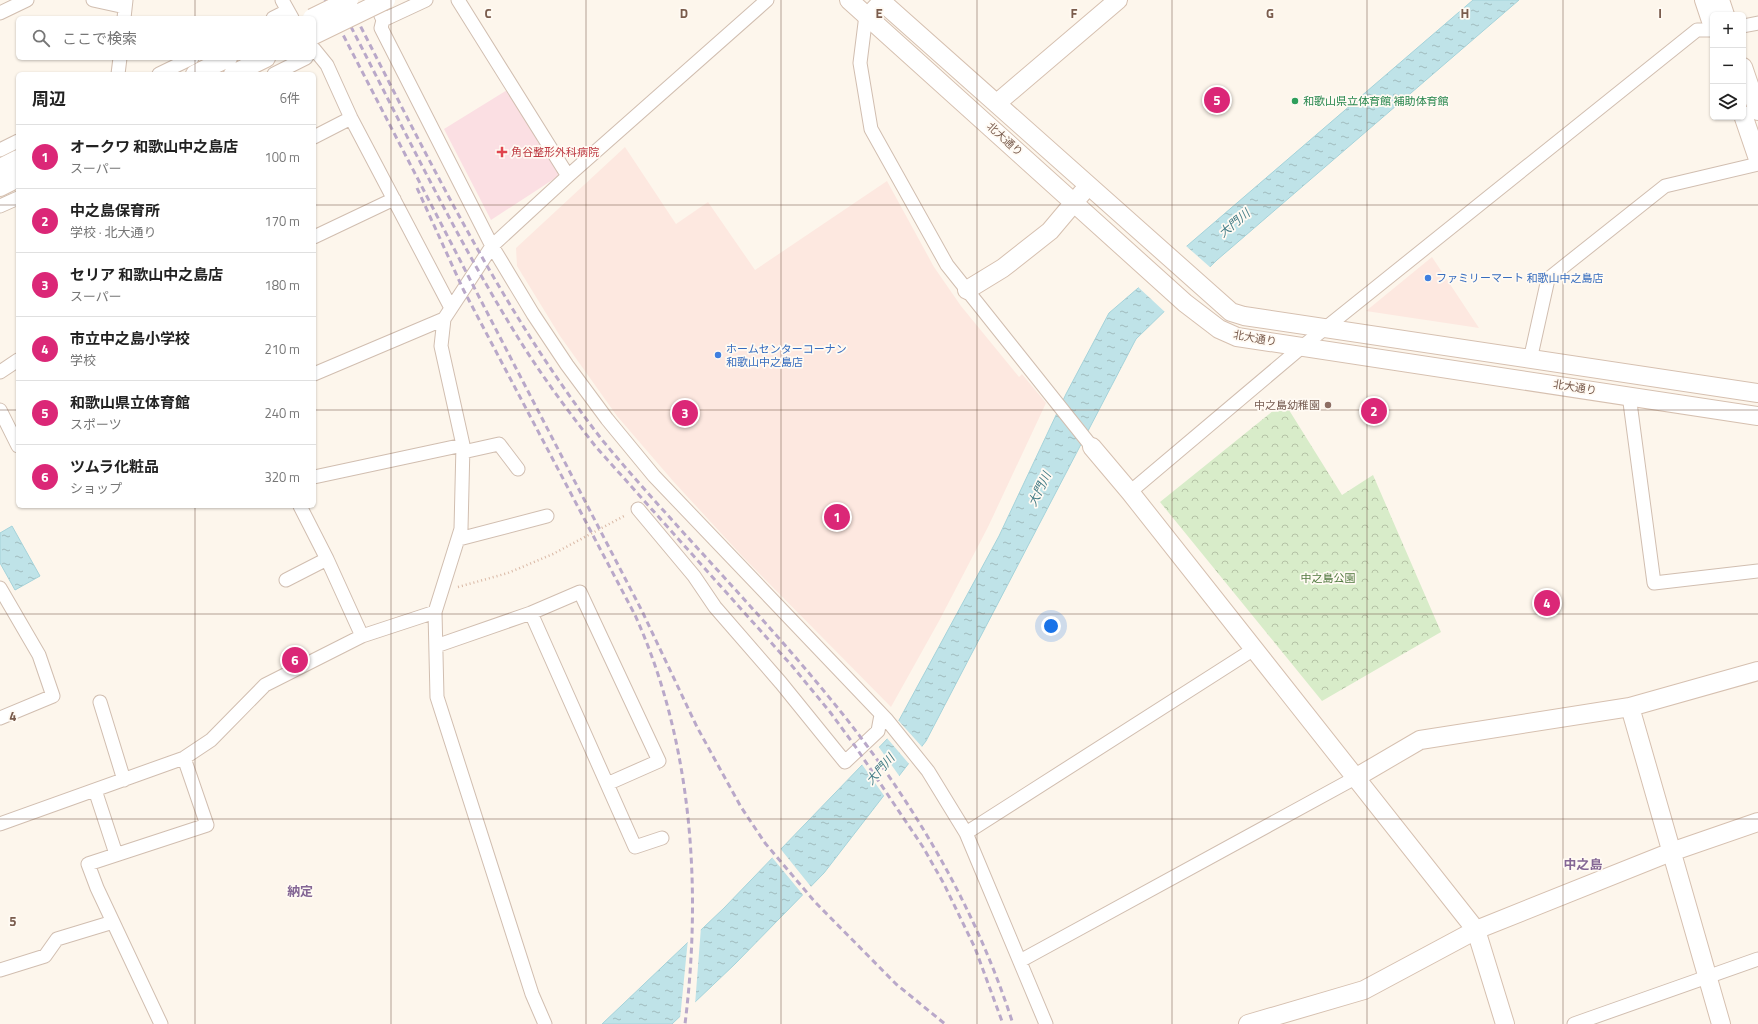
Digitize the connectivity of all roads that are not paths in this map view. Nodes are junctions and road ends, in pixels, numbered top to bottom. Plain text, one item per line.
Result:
1 (27, 0) edge
2 (93, 0) edge
3 (349, 0) edge
4 (374, 0) edge
5 (386, 0) edge
6 (426, 0) edge
7 (458, 0) edge
8 (767, 0) edge
9 (849, 0) edge
10 (880, 0) edge
11 (1118, 0) edge
12 (1704, 0) edge
13 (1720, 0) edge
14 (4, 8) edge
15 (125, 8) edge
16 (287, 10) edge
17 (1724, 12) edge
18 (866, 15) junction
19 (276, 16) edge
20 (316, 16) edge
21 (1710, 19) edge
22 (383, 20) junction
23 (1758, 23) edge
24 (1746, 25) edge
25 (1710, 28) edge
26 (316, 34) edge
27 (316, 56) edge
28 (120, 60) edge
29 (188, 60) edge
30 (224, 60) edge
31 (262, 60) edge
32 (300, 60) edge
33 (118, 72) edge
34 (163, 72) edge
35 (199, 72) edge
36 (237, 72) edge
37 (278, 72) edge
38 (1746, 76) edge
39 (996, 103) junction
40 (1758, 111) edge
41 (351, 118) junction
42 (1745, 120) edge
43 (316, 136) edge
44 (16, 142) edge
45 (0, 150) edge
46 (1758, 159) edge
47 (16, 162) edge
48 (1758, 164) edge
49 (568, 176) junction
50 (5, 179) edge
51 (1089, 185) junction
52 (16, 199) edge
53 (394, 199) junction
54 (1075, 202) junction
55 (0, 206) edge
56 (316, 236) edge
57 (492, 246) junction
58 (967, 290) junction
59 (451, 308) junction
60 (444, 319) junction
61 (1327, 327) junction
62 (1303, 346) junction
63 (1530, 360) junction
64 (16, 361) edge
65 (0, 371) edge
66 (316, 373) edge
67 (1758, 393) edge
68 (1629, 395) junction
69 (0, 410) edge
70 (1758, 416) edge
71 (16, 442) edge
72 (1092, 447) joint
73 (463, 449) junction
74 (518, 469) dead end
75 (316, 477) edge
76 (1130, 492) junction
77 (301, 508) edge
78 (638, 509) road end
79 (544, 520) dead end
80 (459, 538) junction
81 (327, 559) junction
82 (1758, 571) edge
83 (286, 580) dead end
84 (0, 588) edge
85 (435, 612) junction
86 (531, 613) junction
87 (362, 636) junction
88 (436, 646) junction
89 (1254, 649) junction
90 (1758, 672) edge
91 (100, 702) dead end
92 (1630, 707) junction
93 (0, 718) edge
94 (884, 718) junction
95 (184, 758) junction
96 (1355, 778) junction
97 (124, 780) junction
98 (607, 784) junction
99 (95, 790) junction
100 (1758, 822) edge
101 (0, 824) edge
102 (966, 833) junction
103 (662, 838) dead end
104 (1671, 852) junction
105 (116, 854) junction
106 (113, 922) junction
107 (1476, 930) junction
108 (1758, 959) edge
109 (1020, 961) junction
110 (0, 970) edge
111 (1708, 977) junction
112 (161, 1024) edge
113 (545, 1024) edge
114 (1046, 1024) edge
115 (1248, 1024) edge
116 (1505, 1024) edge
117 (1574, 1024) edge
118 (1721, 1024) edge

1 - 14 street
2 - 15 street
3 - 20 street, bridge
4 - 22 street
5 - 26 street, bridge
6 - 22 street
7 - 49 street
8 - 49 street
9 - 18 street, 北大通り
10 - 18 street
10 - 39 street, 北大通り
11 - 39 street
12 - 21 street
13 - 17 street
16 - 19 street
18 - 54 street, 北大通り
18 - 58 street
22 - 57 street
23 - 24 street
25 - 61 street
27 - 41 street
28 - 33 street
29 - 34 street
30 - 35 street
31 - 36 street
32 - 37 street
38 - 40 street
39 - 51 street, 北大通り
41 - 43 street
41 - 53 street
42 - 46 street
44 - 45 street
47 - 50 street
48 - 63 street
49 - 57 street
51 - 54 street
51 - 61 street, 北大通り
52 - 55 street
53 - 56 street
53 - 59 street
54 - 58 street
54 - 62 street, 北大通り
57 - 59 street
57 - 94 street
58 - 72 street
59 - 60 street
60 - 66 street
60 - 73 street
61 - 62 street
61 - 63 street, 北大通り
62 - 68 street, 北大通り
62 - 76 street
63 - 67 street, 北大通り
64 - 65 street
68 - 70 street, 北大通り
68 - 82 street
69 - 71 street
72 - 76 street
73 - 74 street
73 - 75 street
73 - 80 street
76 - 89 street
77 - 81 street
78 - 94 street
79 - 80 street
80 - 85 street
81 - 83 street
81 - 87 street
84 - 93 street
85 - 87 street
85 - 88 street
86 - 88 street
86 - 98 street
86 - 98 street
87 - 95 street
88 - 113 street
89 - 96 street
89 - 102 street
90 - 92 street
91 - 97 street
92 - 96 street
92 - 104 street
94 - 102 street
95 - 97 street
95 - 105 street
96 - 107 street
96 - 109 street
97 - 99 street
98 - 103 street
99 - 101 street
99 - 105 street
100 - 104 street
102 - 109 street
104 - 107 street
104 - 111 street
105 - 106 street
106 - 110 street
106 - 112 street
107 - 115 street
107 - 116 street
108 - 111 street
109 - 114 street
111 - 117 street
111 - 118 street

